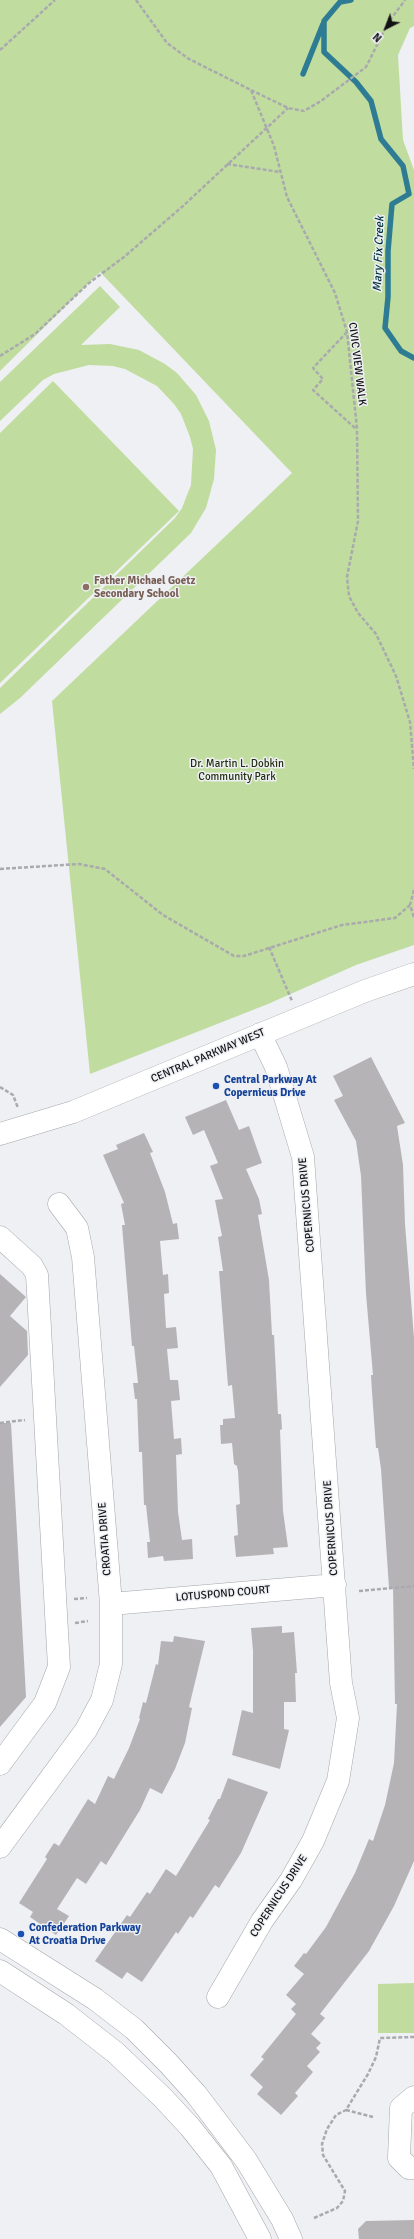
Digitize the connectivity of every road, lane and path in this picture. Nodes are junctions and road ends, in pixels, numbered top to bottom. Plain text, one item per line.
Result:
1 (55, 0) edge
2 (136, 0) edge
3 (405, 0) edge
4 (0, 50) edge
5 (251, 90) junction
6 (288, 108) junction
7 (266, 128) junction
8 (227, 164) junction
9 (280, 172) junction
10 (347, 332) junction
11 (0, 356) edge
12 (357, 429) junction
13 (414, 769) edge
14 (0, 869) edge
15 (414, 890) edge
16 (410, 905) junction
17 (414, 918) edge
18 (269, 947) junction
19 (414, 974) edge
20 (299, 1018) junction
21 (260, 1034) junction
22 (0, 1087) edge
23 (25, 1127) junction
24 (0, 1134) edge
25 (59, 1204) dead end
26 (0, 1237) edge
27 (45, 1418) junction
28 (0, 1423) edge
29 (335, 1585) junction
30 (414, 1586) edge
31 (359, 1591) dead end
32 (111, 1604) junction
33 (0, 1764) edge
34 (0, 1847) edge
35 (0, 1939) edge
36 (0, 1971) edge
37 (218, 1997) dead end
38 (414, 2037) edge
39 (414, 2097) edge
40 (346, 2110) junction
41 (373, 2117) dead end
42 (414, 2168) edge
43 (314, 2218) dead end
44 (260, 2239) edge
45 (291, 2239) edge

1 - 4 path
2 - 5 path
3 - 6 path
5 - 6 path
5 - 7 path, CIVIC VIEW WALK
6 - 7 path
7 - 8 path
7 - 9 path, CIVIC VIEW WALK
8 - 9 path
8 - 11 path
9 - 10 path, CIVIC VIEW WALK
10 - 12 path, CIVIC VIEW WALK
10 - 12 path
12 - 13 path, CIVIC VIEW WALK
14 - 18 path
15 - 16 path
16 - 17 path
16 - 18 path
18 - 20 path
19 - 20 street, CENTRAL PARKWAY WEST
20 - 21 street, CENTRAL PARKWAY WEST
21 - 23 street, CENTRAL PARKWAY WEST
21 - 29 street, COPERNICUS DRIVE
22 - 23 path
23 - 24 street, CENTRAL PARKWAY WEST
25 - 32 street, CROATIA DRIVE
26 - 27 street
27 - 28 path
27 - 33 street
29 - 32 street, LOTUSPOND COURT
29 - 37 street, COPERNICUS DRIVE
30 - 31 path
32 - 34 street, CROATIA DRIVE
35 - 45 street
36 - 44 street
38 - 40 path
39 - 42 street
40 - 41 path
40 - 43 path

